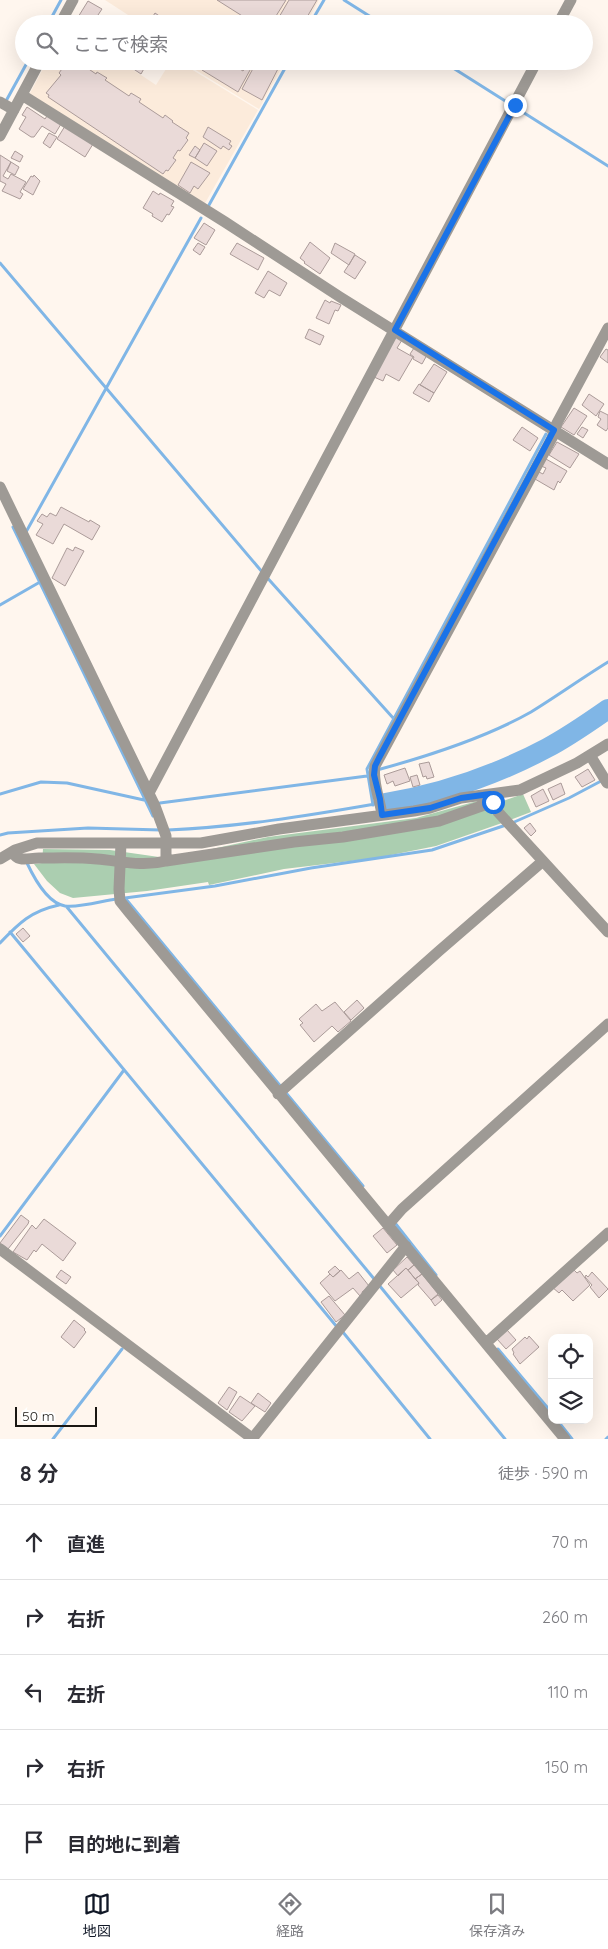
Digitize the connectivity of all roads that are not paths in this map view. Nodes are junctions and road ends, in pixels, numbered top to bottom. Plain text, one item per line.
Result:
1 (73, 0) edge
2 (571, 0) edge
3 (65, 15) edge
4 (563, 15) edge
5 (35, 70) edge
6 (532, 70) edge
7 (22, 96) junction
8 (6, 106) edge
9 (0, 136) edge
10 (608, 328) edge
11 (395, 330) junction
12 (554, 430) junction
13 (608, 464) edge
14 (0, 487) edge
15 (608, 744) edge
16 (590, 755) junction
17 (605, 780) dead end
18 (149, 793) junction
19 (491, 798) junction
20 (381, 807) junction
21 (165, 835) junction
22 (121, 843) junction
23 (12, 852) junction
24 (0, 859) edge
25 (166, 861) junction
26 (120, 863) junction
27 (541, 863) junction
28 (608, 932) edge
29 (608, 1024) edge
30 (281, 1091) junction
31 (391, 1222) junction
32 (608, 1233) edge
33 (406, 1246) junction
34 (0, 1249) edge
35 (489, 1341) junction
36 (253, 1439) edge
37 (565, 1439) edge

1 - 3 street
2 - 4 street
5 - 7 street
6 - 11 street
7 - 8 street
7 - 11 street
8 - 9 street
10 - 12 street
11 - 12 street
11 - 18 street
12 - 13 street
12 - 20 street
14 - 18 street
15 - 16 street
16 - 17 street
16 - 19 street
18 - 21 street
19 - 20 street
19 - 25 street
19 - 27 street
20 - 21 street
21 - 22 street
21 - 25 street
22 - 23 street
22 - 26 street
23 - 24 street
23 - 26 street
25 - 26 street
26 - 30 street
27 - 28 street
27 - 30 street
29 - 31 street
30 - 31 street
31 - 33 street
32 - 35 street
33 - 35 street
33 - 36 street
34 - 36 street
35 - 37 street

